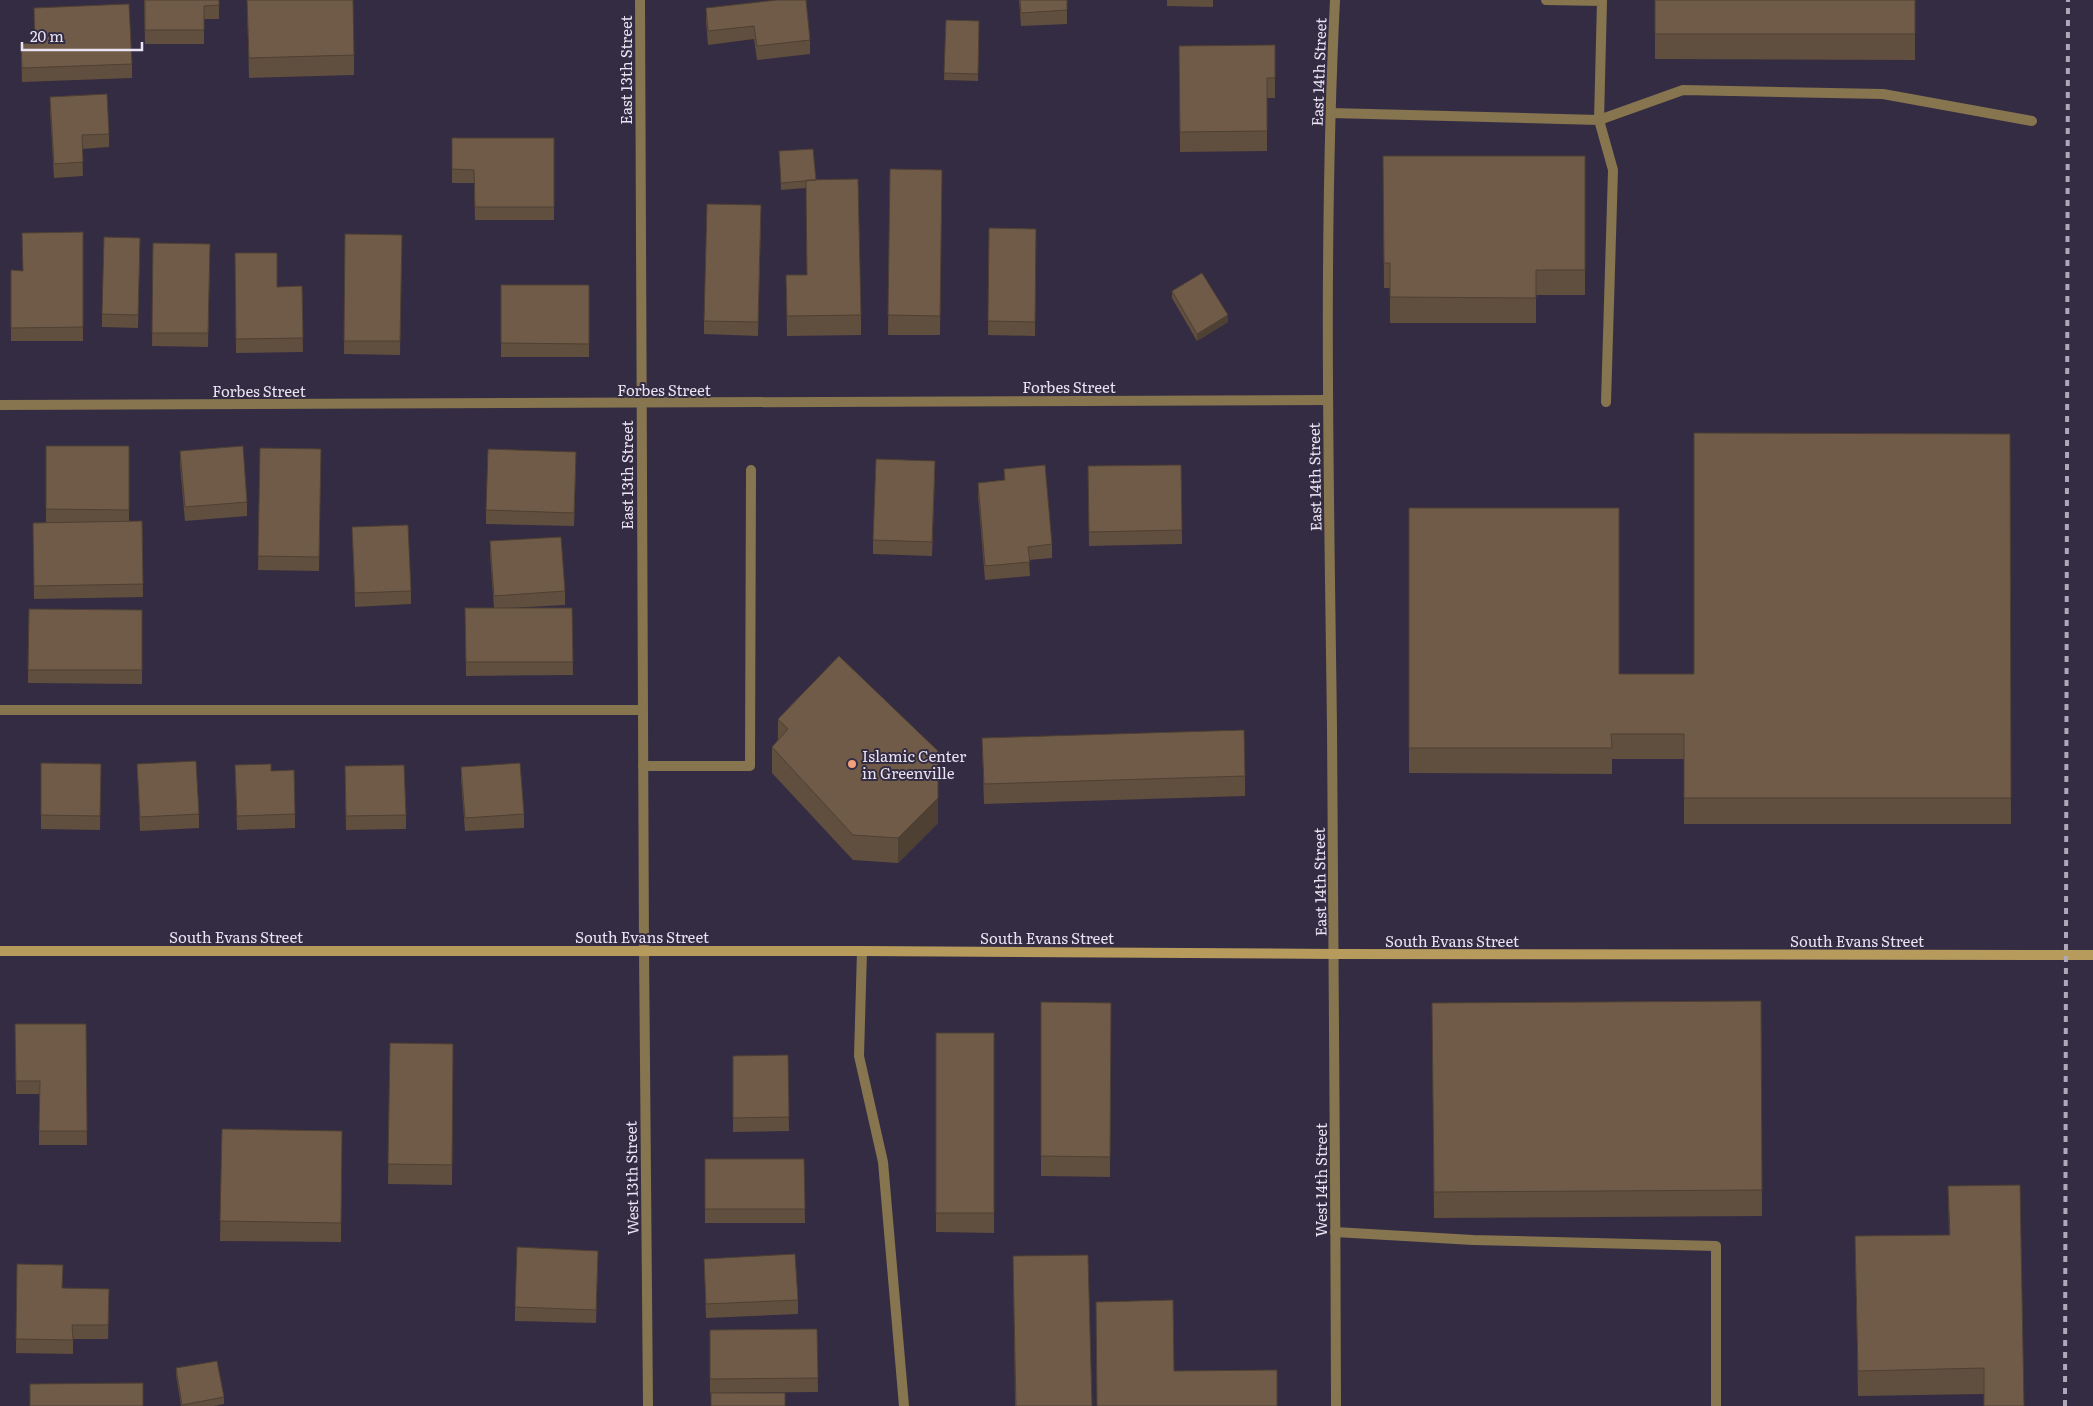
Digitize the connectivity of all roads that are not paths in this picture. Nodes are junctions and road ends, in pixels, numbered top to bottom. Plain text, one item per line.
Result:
1 (640, 0) edge
2 (1335, 0) edge
3 (1546, 0) edge
4 (1331, 113) junction
5 (1599, 120) junction
6 (2032, 121) dead end
7 (1328, 400) junction
8 (1606, 402) dead end
9 (641, 404) junction
10 (0, 406) edge
11 (751, 470) dead end
12 (0, 710) edge
13 (643, 710) junction
14 (643, 766) junction
15 (644, 950) junction
16 (862, 950) junction
17 (0, 951) edge
18 (1335, 954) junction
19 (2093, 955) edge
20 (1335, 1232) junction
21 (648, 1406) edge
22 (904, 1406) edge
23 (1336, 1406) edge
24 (1716, 1406) edge

1 - 9 street, East 13th Street
2 - 4 street, East 14th Street
3 - 5 street
4 - 5 street
4 - 7 street, East 14th Street
5 - 6 street
5 - 8 street
7 - 9 street, Forbes Street
7 - 18 street, East 14th Street
9 - 10 street, Forbes Street
9 - 13 street, East 13th Street
11 - 14 street
12 - 13 street
13 - 14 street, East 13th Street
14 - 15 street, East 13th Street
15 - 16 main road, South Evans Street
15 - 17 main road, South Evans Street
15 - 21 street, West 13th Street
16 - 18 main road, South Evans Street
16 - 22 street
18 - 19 main road, South Evans Street
18 - 20 street, West 14th Street
20 - 23 street, West 14th Street
20 - 24 street

